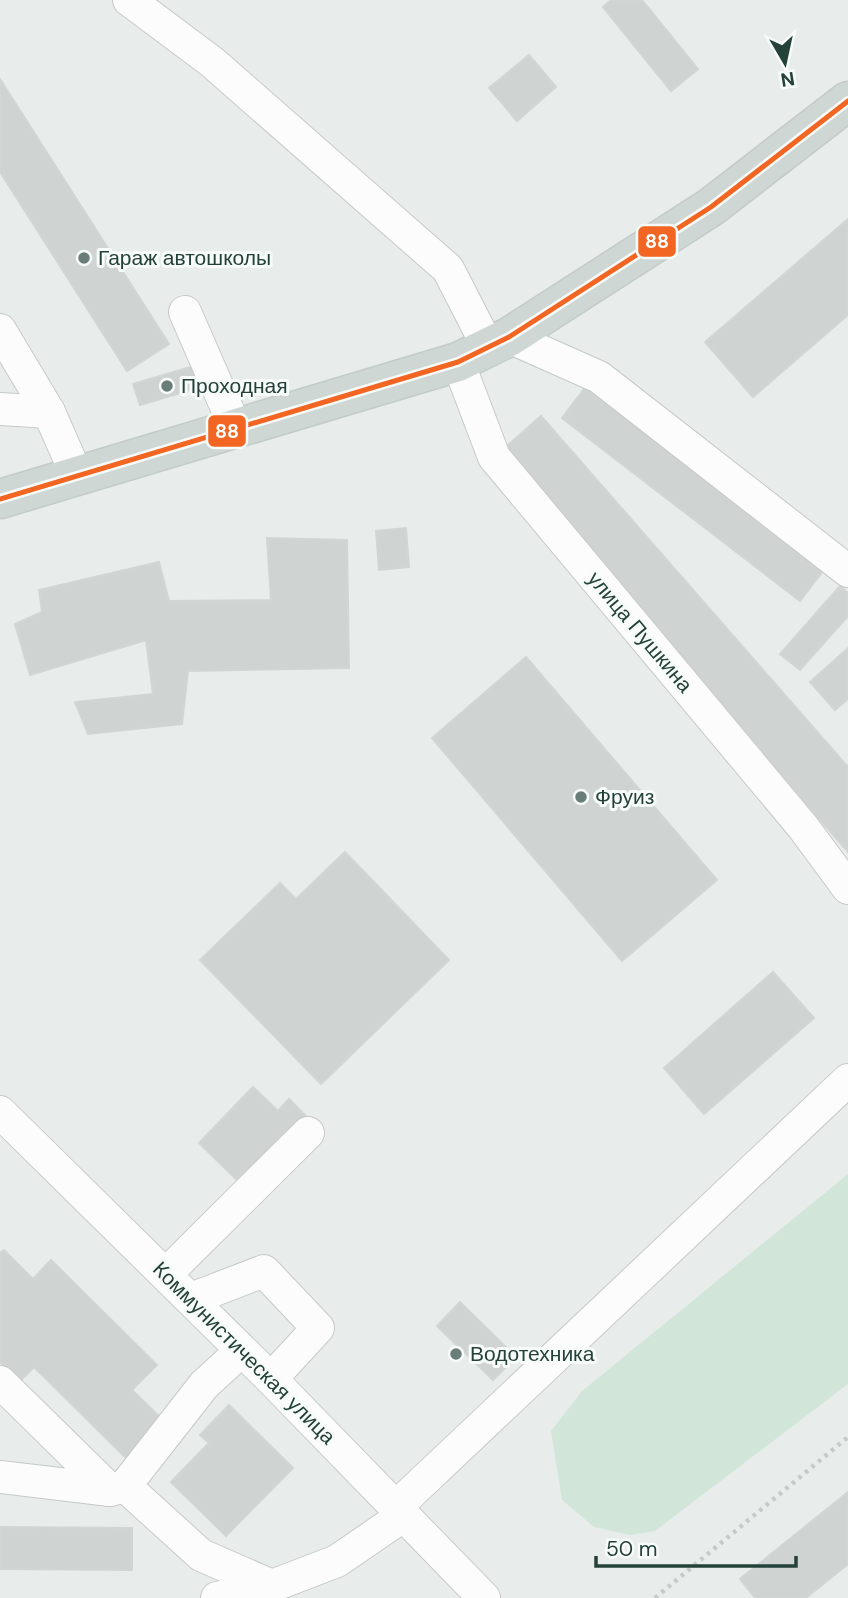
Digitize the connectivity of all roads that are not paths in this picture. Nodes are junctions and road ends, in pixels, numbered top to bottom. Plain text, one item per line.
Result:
1 (129, 0) edge
2 (848, 101) edge
3 (185, 312) dead end
4 (0, 330) edge
5 (485, 348) junction
6 (0, 410) edge
7 (50, 412) junction
8 (236, 429) junction
9 (77, 476) junction
10 (0, 499) edge
11 (848, 571) edge
12 (848, 888) edge
13 (848, 1080) edge
14 (0, 1112) edge
15 (308, 1133) dead end
16 (166, 1274) junction
17 (191, 1299) junction
18 (241, 1350) junction
19 (271, 1379) junction
20 (0, 1382) edge
21 (0, 1477) edge
22 (117, 1488) junction
23 (400, 1511) junction
24 (272, 1586) junction
25 (217, 1598) edge
26 (484, 1598) edge

1 - 5 street, улица Пушкина
2 - 5 main road
3 - 8 street
4 - 7 street
5 - 8 main road
5 - 11 street
5 - 12 street, улица Пушкина
6 - 7 street
7 - 9 street
8 - 9 main road
9 - 10 main road
13 - 23 street
14 - 16 street, Коммунистическая улица
15 - 16 street
16 - 17 street, Коммунистическая улица
17 - 18 street, Коммунистическая улица
17 - 19 street
18 - 19 street, Коммунистическая улица
18 - 22 street
19 - 23 street, Коммунистическая улица
20 - 22 street
21 - 22 street
22 - 24 street
23 - 24 street
23 - 26 street, Коммунистическая улица
24 - 25 street

